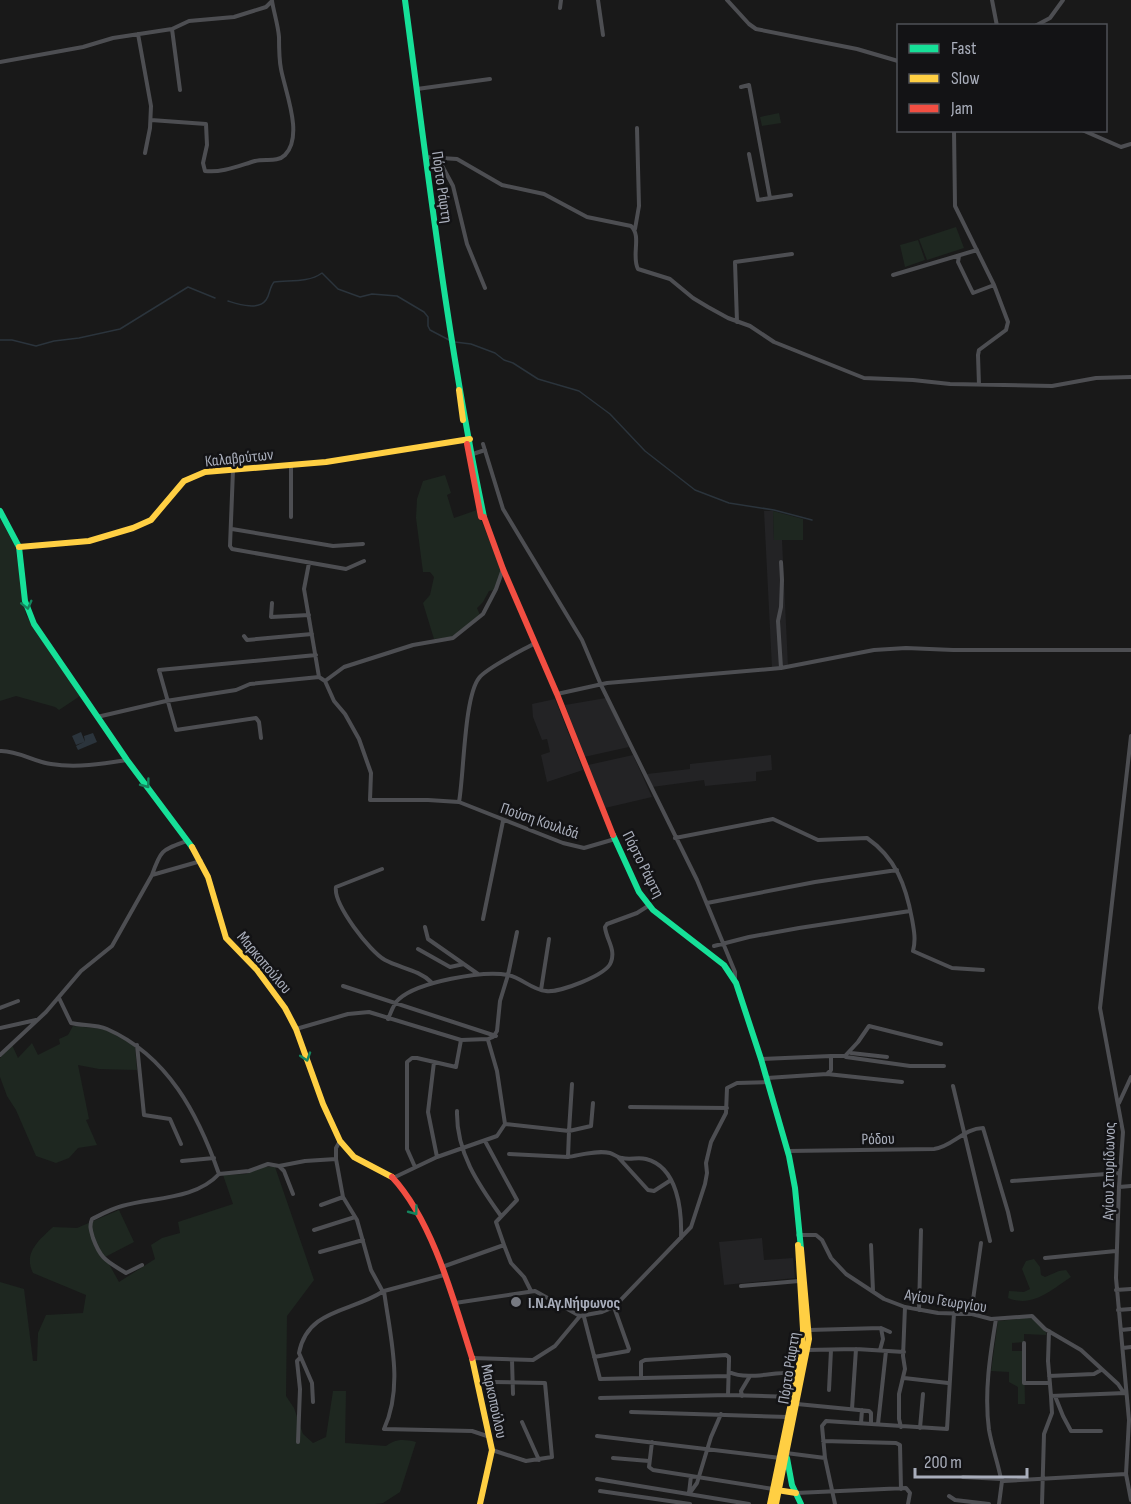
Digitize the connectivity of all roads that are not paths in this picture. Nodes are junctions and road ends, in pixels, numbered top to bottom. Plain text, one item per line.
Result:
1 (272, 0) edge
2 (405, 0) edge
3 (561, 0) edge
4 (598, 0) edge
5 (727, 0) edge
6 (992, 0) edge
7 (1063, 0) edge
8 (560, 8) dead end
9 (996, 24) edge
10 (1039, 24) edge
11 (172, 29) junction
12 (138, 34) junction
13 (603, 35) dead end
14 (897, 61) edge
15 (0, 62) edge
16 (490, 79) dead end
17 (741, 87) dead end
18 (417, 89) junction
19 (180, 90) dead end
20 (151, 120) junction
21 (637, 129) dead end
22 (954, 132) edge
23 (1087, 132) edge
24 (1131, 144) edge
25 (145, 153) dead end
26 (749, 154) dead end
27 (425, 157) junction
28 (438, 157) junction
29 (790, 195) dead end
30 (770, 198) junction
31 (635, 229) junction
32 (977, 250) junction
33 (792, 254) dead end
34 (959, 255) junction
35 (894, 275) dead end
36 (994, 285) junction
37 (484, 288) dead end
38 (737, 322) junction
39 (1131, 377) edge
40 (979, 385) junction
41 (468, 441) junction
42 (483, 444) dead end
43 (485, 450) junction
44 (472, 454) junction
45 (291, 465) junction
46 (233, 470) junction
47 (0, 511) edge
48 (291, 517) dead end
49 (232, 529) junction
50 (363, 544) dead end
51 (19, 547) junction
52 (496, 551) junction
53 (364, 561) dead end
54 (780, 562) dead end
55 (309, 563) junction
56 (503, 569) junction
57 (509, 584) junction
58 (496, 589) junction
59 (272, 603) dead end
60 (309, 615) junction
61 (311, 626) junction
62 (304, 634) junction
63 (312, 634) junction
64 (254, 639) dead end
65 (535, 644) junction
66 (1131, 650) edge
67 (316, 655) junction
68 (781, 668) junction
69 (320, 677) junction
70 (325, 681) junction
71 (601, 685) junction
72 (557, 694) junction
73 (166, 701) junction
74 (97, 717) junction
75 (1131, 736) edge
76 (261, 738) dead end
77 (0, 751) edge
78 (127, 760) junction
79 (459, 802) junction
80 (503, 820) junction
81 (675, 838) junction
82 (615, 839) junction
83 (188, 840) junction
84 (201, 861) junction
85 (382, 869) dead end
86 (897, 870) junction
87 (152, 875) junction
88 (707, 903) junction
89 (648, 906) junction
90 (910, 911) junction
91 (483, 919) dead end
92 (425, 927) dead end
93 (518, 932) dead end
94 (549, 939) dead end
95 (723, 943) junction
96 (714, 946) dead end
97 (418, 949) dead end
98 (727, 957) junction
99 (722, 963) junction
100 (464, 964) junction
101 (983, 970) dead end
102 (479, 974) junction
103 (508, 975) junction
104 (735, 981) junction
105 (432, 982) junction
106 (343, 986) dead end
107 (540, 990) junction
108 (59, 998) junction
109 (18, 1001) dead end
110 (395, 1003) junction
111 (0, 1008) edge
112 (388, 1019) junction
113 (36, 1020) junction
114 (0, 1028) edge
115 (296, 1029) junction
116 (496, 1036) junction
117 (488, 1039) junction
118 (461, 1040) junction
119 (941, 1044) dead end
120 (137, 1046) junction
121 (850, 1053) junction
122 (0, 1055) edge
123 (831, 1056) junction
124 (845, 1056) junction
125 (887, 1057) dead end
126 (761, 1059) junction
127 (434, 1062) junction
128 (944, 1066) dead end
129 (827, 1074) junction
130 (1131, 1077) edge
131 (767, 1080) junction
132 (902, 1082) dead end
133 (572, 1084) dead end
134 (953, 1086) dead end
135 (594, 1103) dead end
136 (1119, 1104) junction
137 (630, 1107) dead end
138 (727, 1108) junction
139 (457, 1111) dead end
140 (505, 1124) junction
141 (569, 1131) junction
142 (965, 1133) junction
143 (340, 1141) junction
144 (485, 1141) junction
145 (182, 1144) dead end
146 (462, 1148) junction
147 (787, 1151) junction
148 (509, 1154) dead end
149 (617, 1156) junction
150 (437, 1157) junction
151 (568, 1157) junction
152 (214, 1158) junction
153 (336, 1159) junction
154 (182, 1161) dead end
155 (279, 1166) junction
156 (415, 1167) junction
157 (1120, 1173) junction
158 (219, 1174) junction
159 (393, 1178) junction
160 (671, 1180) junction
161 (1012, 1181) dead end
162 (1131, 1185) edge
163 (1119, 1187) junction
164 (293, 1194) dead end
165 (344, 1197) junction
166 (321, 1205) dead end
167 (501, 1216) junction
168 (356, 1217) junction
169 (314, 1230) dead end
170 (921, 1230) dead end
171 (1012, 1230) dead end
172 (798, 1235) junction
173 (681, 1239) junction
174 (363, 1240) junction
175 (990, 1241) dead end
176 (981, 1243) dead end
177 (504, 1245) junction
178 (871, 1245) dead end
179 (1116, 1251) junction
180 (320, 1252) dead end
181 (1045, 1258) dead end
182 (142, 1265) dead end
183 (442, 1267) junction
184 (444, 1275) junction
185 (800, 1281) junction
186 (741, 1286) dead end
187 (1131, 1289) edge
188 (1116, 1290) junction
189 (532, 1291) junction
190 (383, 1292) junction
191 (873, 1292) junction
192 (455, 1303) junction
193 (614, 1306) junction
194 (905, 1307) junction
195 (1131, 1309) edge
196 (919, 1310) junction
197 (1118, 1310) junction
198 (954, 1313) junction
199 (971, 1314) junction
200 (582, 1316) junction
201 (996, 1319) junction
202 (880, 1328) junction
203 (1131, 1329) edge
204 (808, 1330) junction
205 (1121, 1330) junction
206 (1048, 1331) junction
207 (890, 1332) dead end
208 (1024, 1343) dead end
209 (1131, 1347) edge
210 (856, 1348) junction
211 (1123, 1348) junction
212 (807, 1350) junction
213 (831, 1350) junction
214 (880, 1350) junction
215 (886, 1351) junction
216 (904, 1352) junction
217 (594, 1357) junction
218 (300, 1358) junction
219 (472, 1358) junction
220 (512, 1360) junction
221 (1101, 1370) junction
222 (1131, 1373) edge
223 (728, 1374) junction
224 (798, 1374) junction
225 (1125, 1374) junction
226 (750, 1375) junction
227 (1049, 1376) junction
228 (641, 1378) junction
229 (904, 1378) junction
230 (493, 1383) dead end
231 (513, 1383) junction
232 (948, 1383) junction
233 (1050, 1383) junction
234 (1118, 1384) junction
235 (1125, 1388) junction
236 (1131, 1388) edge
237 (829, 1390) dead end
238 (513, 1394) dead end
239 (923, 1394) dead end
240 (728, 1395) junction
241 (742, 1396) junction
242 (1053, 1396) junction
243 (793, 1397) junction
244 (600, 1398) dead end
245 (313, 1402) dead end
246 (797, 1404) junction
247 (852, 1409) junction
248 (862, 1410) junction
249 (631, 1412) dead end
250 (1129, 1412) edge
251 (721, 1414) junction
252 (788, 1417) junction
253 (522, 1422) dead end
254 (861, 1423) junction
255 (871, 1424) junction
256 (878, 1424) junction
257 (901, 1427) junction
258 (920, 1428) junction
259 (1101, 1431) dead end
260 (597, 1436) dead end
261 (490, 1437) junction
262 (1130, 1437) edge
263 (823, 1441) junction
264 (298, 1442) dead end
265 (652, 1442) junction
266 (707, 1449) junction
267 (492, 1450) junction
268 (1129, 1450) edge
269 (786, 1453) junction
270 (613, 1458) dead end
271 (780, 1458) junction
272 (825, 1458) junction
273 (539, 1460) junction
274 (649, 1461) junction
275 (1126, 1474) junction
276 (691, 1476) junction
277 (963, 1477) dead end
278 (698, 1478) junction
279 (597, 1479) dead end
280 (1044, 1479) junction
281 (1002, 1480) junction
282 (901, 1489) junction
283 (776, 1490) junction
284 (600, 1491) dead end
285 (833, 1492) junction
286 (796, 1493) junction
287 (688, 1494) junction
288 (949, 1496) dead end
289 (1131, 1500) edge
290 (480, 1504) edge
291 (690, 1504) edge
292 (749, 1504) edge
293 (770, 1504) edge
294 (776, 1504) edge
295 (801, 1504) edge
296 (835, 1504) edge
297 (908, 1504) edge
298 (989, 1504) edge
299 (999, 1504) edge
300 (1042, 1504) edge

1 - 11 street
1 - 20 street
2 - 18 main road, Πόρτο Ράφτη
3 - 8 street
4 - 13 street
5 - 14 street
6 - 9 street
7 - 10 street
11 - 12 street
11 - 19 street
12 - 15 street
12 - 20 street
16 - 18 street
17 - 30 street
18 - 27 main road, Πόρτο Ράφτη
20 - 25 street
21 - 31 street
22 - 32 street
23 - 24 street
26 - 30 street
27 - 28 street
27 - 41 main road, Πόρτο Ράφτη
28 - 31 street
28 - 37 street
29 - 30 street
31 - 38 street
32 - 34 street
32 - 36 street
33 - 38 street
34 - 35 street
34 - 36 street
36 - 40 street
38 - 40 street
39 - 40 street
41 - 44 main road, Πόρτο Ράφτη
41 - 45 main road, Καλαβρύτων
41 - 52 main road, Πόρτο Ράφτη
42 - 43 street
43 - 44 street
43 - 71 street
44 - 52 main road, Πόρτο Ράφτη
45 - 46 main road, Καλαβρύτων
45 - 48 street
46 - 49 street
46 - 51 main road, Καλαβρύτων
47 - 51 main road, Μαρκοπούλου
49 - 50 street
49 - 55 street
51 -> 74 main road, Μαρκοπούλου
52 - 56 main road, Πόρτο Ράφτη
53 - 55 street
54 - 68 street
55 - 60 street
56 - 57 main road, Πόρτο Ράφτη
56 - 58 street
57 - 58 street
57 - 65 main road, Πόρτο Ράφτη
58 - 70 street
59 - 60 street
60 - 61 street
61 - 62 street
61 - 63 street
62 - 63 street
62 - 64 street
63 - 67 street
65 - 72 main road, Πόρτο Ράφτη
65 - 79 street
66 - 68 street
67 - 69 street
67 - 73 street
68 - 71 street
69 - 70 street
69 - 73 street
70 - 79 street, Πούση Κουλιδά
71 - 72 street
71 - 81 street
72 - 82 main road, Πόρτο Ράφτη
73 - 74 street
73 - 76 street
74 - 78 main road, Μαρκοπούλου
75 - 136 street, Αγίου Σπυρίδωνος
77 - 78 street
78 -> 83 main road, Μαρκοπούλου
79 - 80 street, Πούση Κουλιδά
80 - 82 street, Πούση Κουλιδά
80 - 91 street
81 - 86 street
81 - 88 street
82 - 89 main road, Πόρτο Ράφτη
83 - 84 main road, Μαρκοπούλου
83 - 87 street
84 - 87 street
84 - 115 main road, Μαρκοπούλου
85 - 105 street
86 - 88 street
86 - 90 street
87 - 108 street
88 - 95 street
89 - 99 main road, Πόρτο Ράφτη
89 - 107 street
90 - 95 street
90 - 101 street
92 - 100 street
93 - 103 street
94 - 107 street
95 - 96 street
95 - 98 street
97 - 100 street
98 - 99 street
98 - 104 street
99 - 104 main road, Πόρτο Ράφτη
100 - 102 street
102 - 103 street
102 - 105 street
103 - 107 street
103 - 116 street
104 - 126 main road, Πόρτο Ράφτη
105 - 110 street
106 - 110 street
108 - 113 street
108 - 120 street
109 - 111 street
110 - 112 street
110 - 116 street
112 - 115 street
112 - 118 street
113 - 114 street
113 - 122 street
115 -> 143 main road, Μαρκοπούλου
116 - 117 street
117 - 118 street
117 - 140 street
118 - 127 street
119 - 121 street
120 - 145 street
120 - 152 street
121 - 124 street
121 - 125 street
123 - 124 street
123 - 126 street
123 - 129 street
124 - 128 street
126 - 131 main road, Πόρτο Ράφτη
127 - 150 street
127 - 156 street
129 - 131 street
129 - 132 street
130 - 136 street
131 - 138 street
131 - 147 main road, Πόρτο Ράφτη
133 - 141 street
134 - 142 street
135 - 141 street
136 - 157 street, Αγίου Σπυρίδωνος
137 - 138 street
138 - 173 street
139 - 146 street
140 - 141 street
140 - 144 street
141 - 151 street
142 - 147 street, Ρόδου
142 - 171 street
142 - 175 street
143 - 153 street
143 - 159 main road, Μαρκοπούλου
144 - 146 street
144 - 167 street
146 - 150 street
146 - 167 street
147 - 172 main road, Πόρτο Ράφτη
148 - 151 street
149 - 151 street
149 - 160 street
149 - 160 street
150 - 156 street
152 - 154 street
152 - 158 street
153 - 155 street
153 - 165 street
155 - 158 street
155 - 164 street
156 - 159 street
157 - 161 street
157 - 163 street, Αγίου Σπυρίδωνος
158 - 182 street
159 -> 183 main road, Μαρκοπούλου
160 - 173 street
162 - 163 street
163 - 179 street, Αγίου Σπυρίδωνος
165 - 166 street
165 - 168 street
167 - 177 street
168 - 169 street
168 - 174 street
170 - 196 street
172 - 185 main road, Πόρτο Ράφτη
172 - 191 street, Αγίου Γεωργίου
172 - 204 main road, Πόρτο Ράφτη
173 - 193 street
174 - 180 street
174 - 190 street
176 - 199 street
177 - 183 street
177 - 189 street
178 - 191 street
179 - 181 street
179 - 188 street, Αγίου Σπυρίδωνος
183 - 184 main road, Μαρκοπούλου
184 - 190 street
184 - 192 main road, Μαρκοπούλου
185 - 186 street
185 - 224 main road, Πόρτο Ράφτη
187 - 188 street
188 - 197 street, Αγίου Σπυρίδωνος
189 - 192 street
189 - 200 street
190 - 218 street
190 - 261 street
191 - 194 street, Αγίου Γεωργίου
192 - 219 main road, Μαρκοπούλου
193 - 200 street
193 - 217 street
194 - 196 street, Αγίου Γεωργίου
194 - 216 street
195 - 197 street
196 - 198 street, Αγίου Γεωργίου
197 - 205 street, Αγίου Σπυρίδωνος
198 - 199 street, Αγίου Γεωργίου
198 - 232 street
199 - 201 street, Αγίου Γεωργίου
200 - 217 street
200 - 220 street
201 - 206 street, Αγίου Γεωργίου
201 - 281 street
202 - 204 street
202 - 207 street
202 - 214 street
203 - 205 street
204 - 212 main road, Πόρτο Ράφτη
205 - 211 street, Αγίου Σπυρίδωνος
206 - 221 street, Αγίου Γεωργίου
206 - 227 street
208 - 233 street
209 - 211 street
210 - 213 street
210 - 214 street
210 - 247 street
211 - 225 street, Αγίου Σπυρίδωνος
212 - 213 street
212 - 246 main road, Πόρτο Ράφτη
213 - 237 street
214 - 215 street
215 - 216 street
215 - 256 street
216 - 229 street
217 - 228 street
218 - 245 street
218 - 264 street
219 - 220 street
219 - 261 main road, Μαρκοπούλου
220 - 231 street
221 - 227 street
221 - 234 street, Αγίου Γεωργίου
222 - 225 street
223 - 226 street
223 - 228 street
223 - 228 street
223 - 240 street
224 - 226 street
224 - 243 main road, Πόρτο Ράφτη
225 - 235 street, Αγίου Σπυρίδωνος
226 - 241 street
227 - 233 street
229 - 232 street
229 - 257 street
230 - 231 street
231 - 238 street
231 - 273 street
232 - 258 street
233 - 242 street
234 - 235 street
234 - 235 street, Αγίου Γεωργίου
235 - 236 street
235 - 242 street
235 - 250 street, Αγίου Σπυρίδωνος
239 - 258 street
240 - 241 street
240 - 244 street
241 - 243 street
242 - 259 street
242 - 280 street
243 - 252 main road, Πόρτο Ράφτη
246 - 247 street
246 - 269 main road, Πόρτο Ράφτη
247 - 248 street
248 - 254 street
248 - 255 street
249 - 251 street
250 - 262 street, Αγίου Σπυρίδωνος
251 - 252 street
251 - 266 street
252 - 271 main road, Πόρτο Ράφτη
253 - 273 street
254 - 255 street
254 - 263 street
255 - 256 street
256 - 257 street
257 - 258 street
260 - 265 street
261 - 267 main road, Μαρκοπούλου
262 - 268 street, Αγίου Σπυρίδωνος
263 - 272 street
263 - 282 street
265 - 266 street
265 - 274 street
266 - 271 street
266 - 278 street
267 - 273 street
267 - 290 main road, Μαρκοπούλου
268 - 275 street, Αγίου Σπυρίδωνος
269 - 272 street
269 - 283 main road, Πόρτο Ράφτη
269 - 286 main road
270 - 274 street
271 - 283 main road, Πόρτο Ράφτη
272 - 285 street
274 - 276 street
275 - 280 street
275 - 289 street, Αγίου Σπυρίδωνος
276 - 278 street
276 - 287 street
277 - 281 street
278 - 283 street
278 - 287 street
279 - 287 street
280 - 281 street
280 - 300 street
281 - 299 street
282 - 285 street
282 - 297 street
283 - 286 main road
283 - 293 main road, Πόρτο Ράφτη
283 - 294 main road, Πόρτο Ράφτη
284 - 291 street
285 - 286 street
285 - 296 street
286 - 295 main road
287 - 292 street
288 - 298 street

